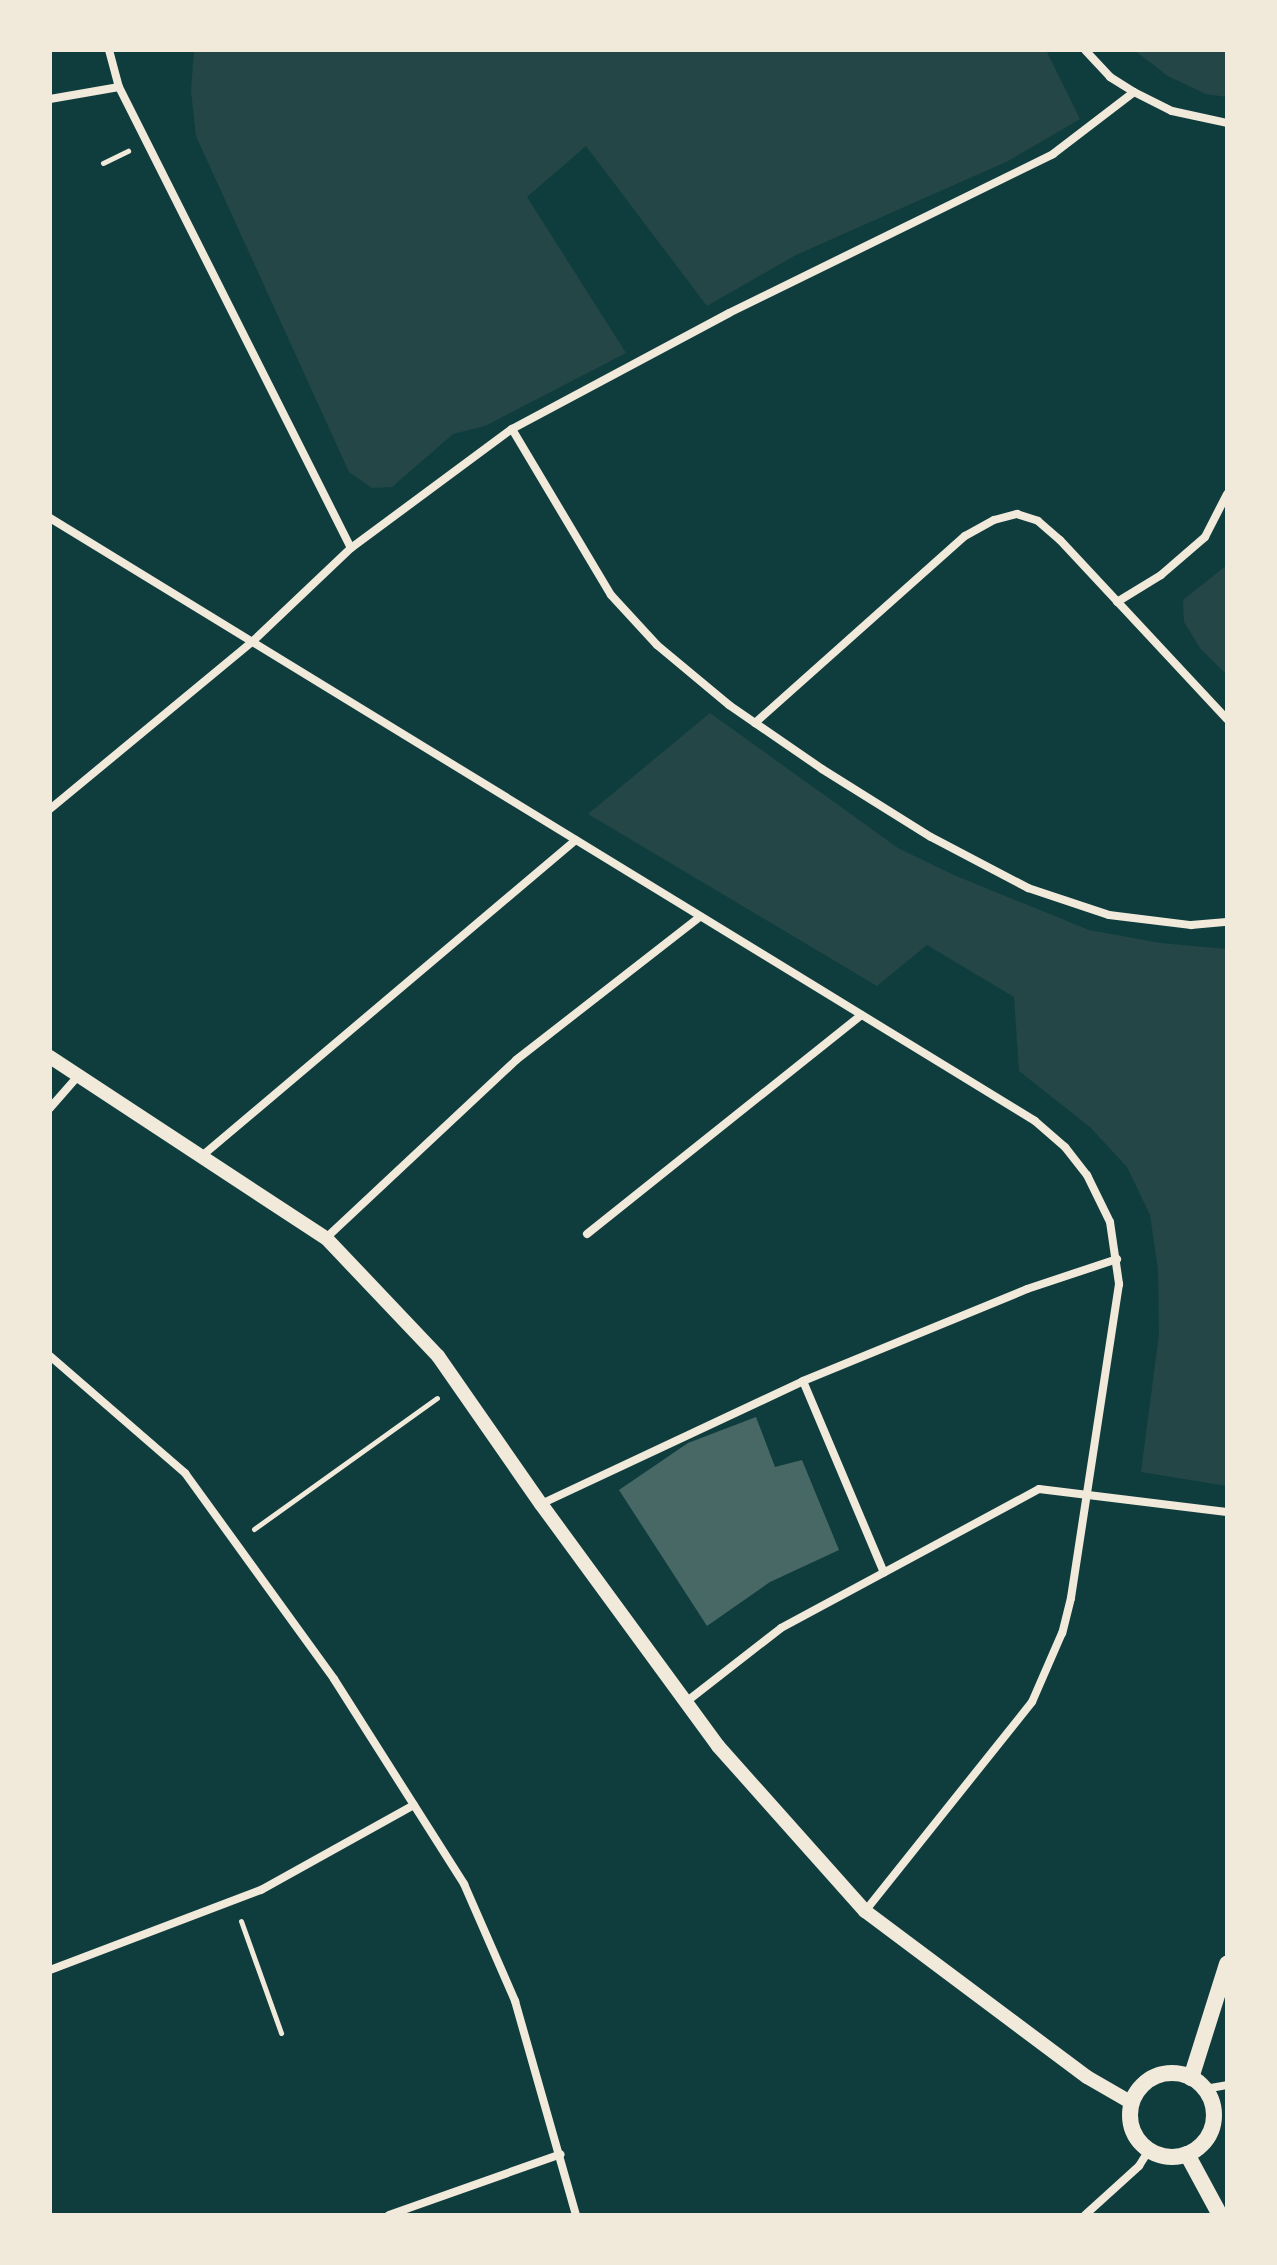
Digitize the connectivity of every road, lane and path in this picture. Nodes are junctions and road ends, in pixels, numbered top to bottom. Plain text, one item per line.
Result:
1 (109, 50) edge
2 (1085, 50) edge
3 (119, 87) junction
4 (1134, 92) junction
5 (50, 99) edge
6 (1227, 123) edge
7 (512, 429) junction
8 (1227, 494) edge
9 (50, 518) edge
10 (351, 548) junction
11 (1117, 602) junction
12 (252, 642) junction
13 (1227, 719) edge
14 (755, 723) junction
15 (50, 809) edge
16 (576, 840) junction
17 (700, 917) junction
18 (1227, 922) edge
19 (861, 1015) junction
20 (50, 1057) edge
21 (79, 1075) junction
22 (50, 1108) edge
23 (203, 1155) junction
24 (587, 1234) dead end
25 (326, 1238) junction
26 (1117, 1259) junction
27 (50, 1356) edge
28 (803, 1381) junction
29 (458, 1383) junction
30 (1088, 1492) junction
31 (541, 1504) junction
32 (1227, 1512) edge
33 (237, 1541) junction
34 (884, 1573) junction
35 (686, 1702) junction
36 (414, 1805) junction
37 (234, 1902) junction
38 (865, 1911) junction
39 (1227, 1964) edge
40 (50, 1970) edge
41 (281, 2033) dead end
42 (1191, 2078) junction
43 (1227, 2085) edge
44 (1205, 2089) junction
45 (1132, 2103) junction
46 (1149, 2150) junction
47 (561, 2154) junction
48 (1187, 2154) junction
49 (389, 2215) edge
50 (576, 2215) edge
51 (1085, 2215) edge
52 (1220, 2215) edge

1 - 3 street
2 - 4 street
3 - 5 street
3 - 10 street
4 - 6 street
4 - 7 street
7 - 10 street
7 - 14 street
8 - 11 street
9 - 12 street
10 - 12 street
11 - 13 street
11 - 14 street
12 - 15 street
12 - 16 street
14 - 18 street
16 - 17 street
16 - 23 street
17 - 19 street
17 - 25 street
19 - 24 street
19 - 26 street
20 - 21 street
21 - 22 street
21 - 23 street
23 - 25 street
25 - 29 street
26 - 28 street
26 - 30 street
27 - 33 street
28 - 31 street
28 - 34 street
29 - 31 street
29 - 33 path
30 - 32 street
30 - 34 street
30 - 38 street
31 - 35 street
33 - 36 street
34 - 35 street
35 - 38 street
36 - 37 street
36 - 47 street
37 - 40 street
37 - 41 path
38 - 45 street
39 - 42 main road
42 - 44 main road
42 - 45 main road
43 - 44 street
44 - 48 main road
45 - 46 main road
46 - 48 main road
46 - 51 street
47 - 49 street
47 - 50 street
48 - 52 main road

